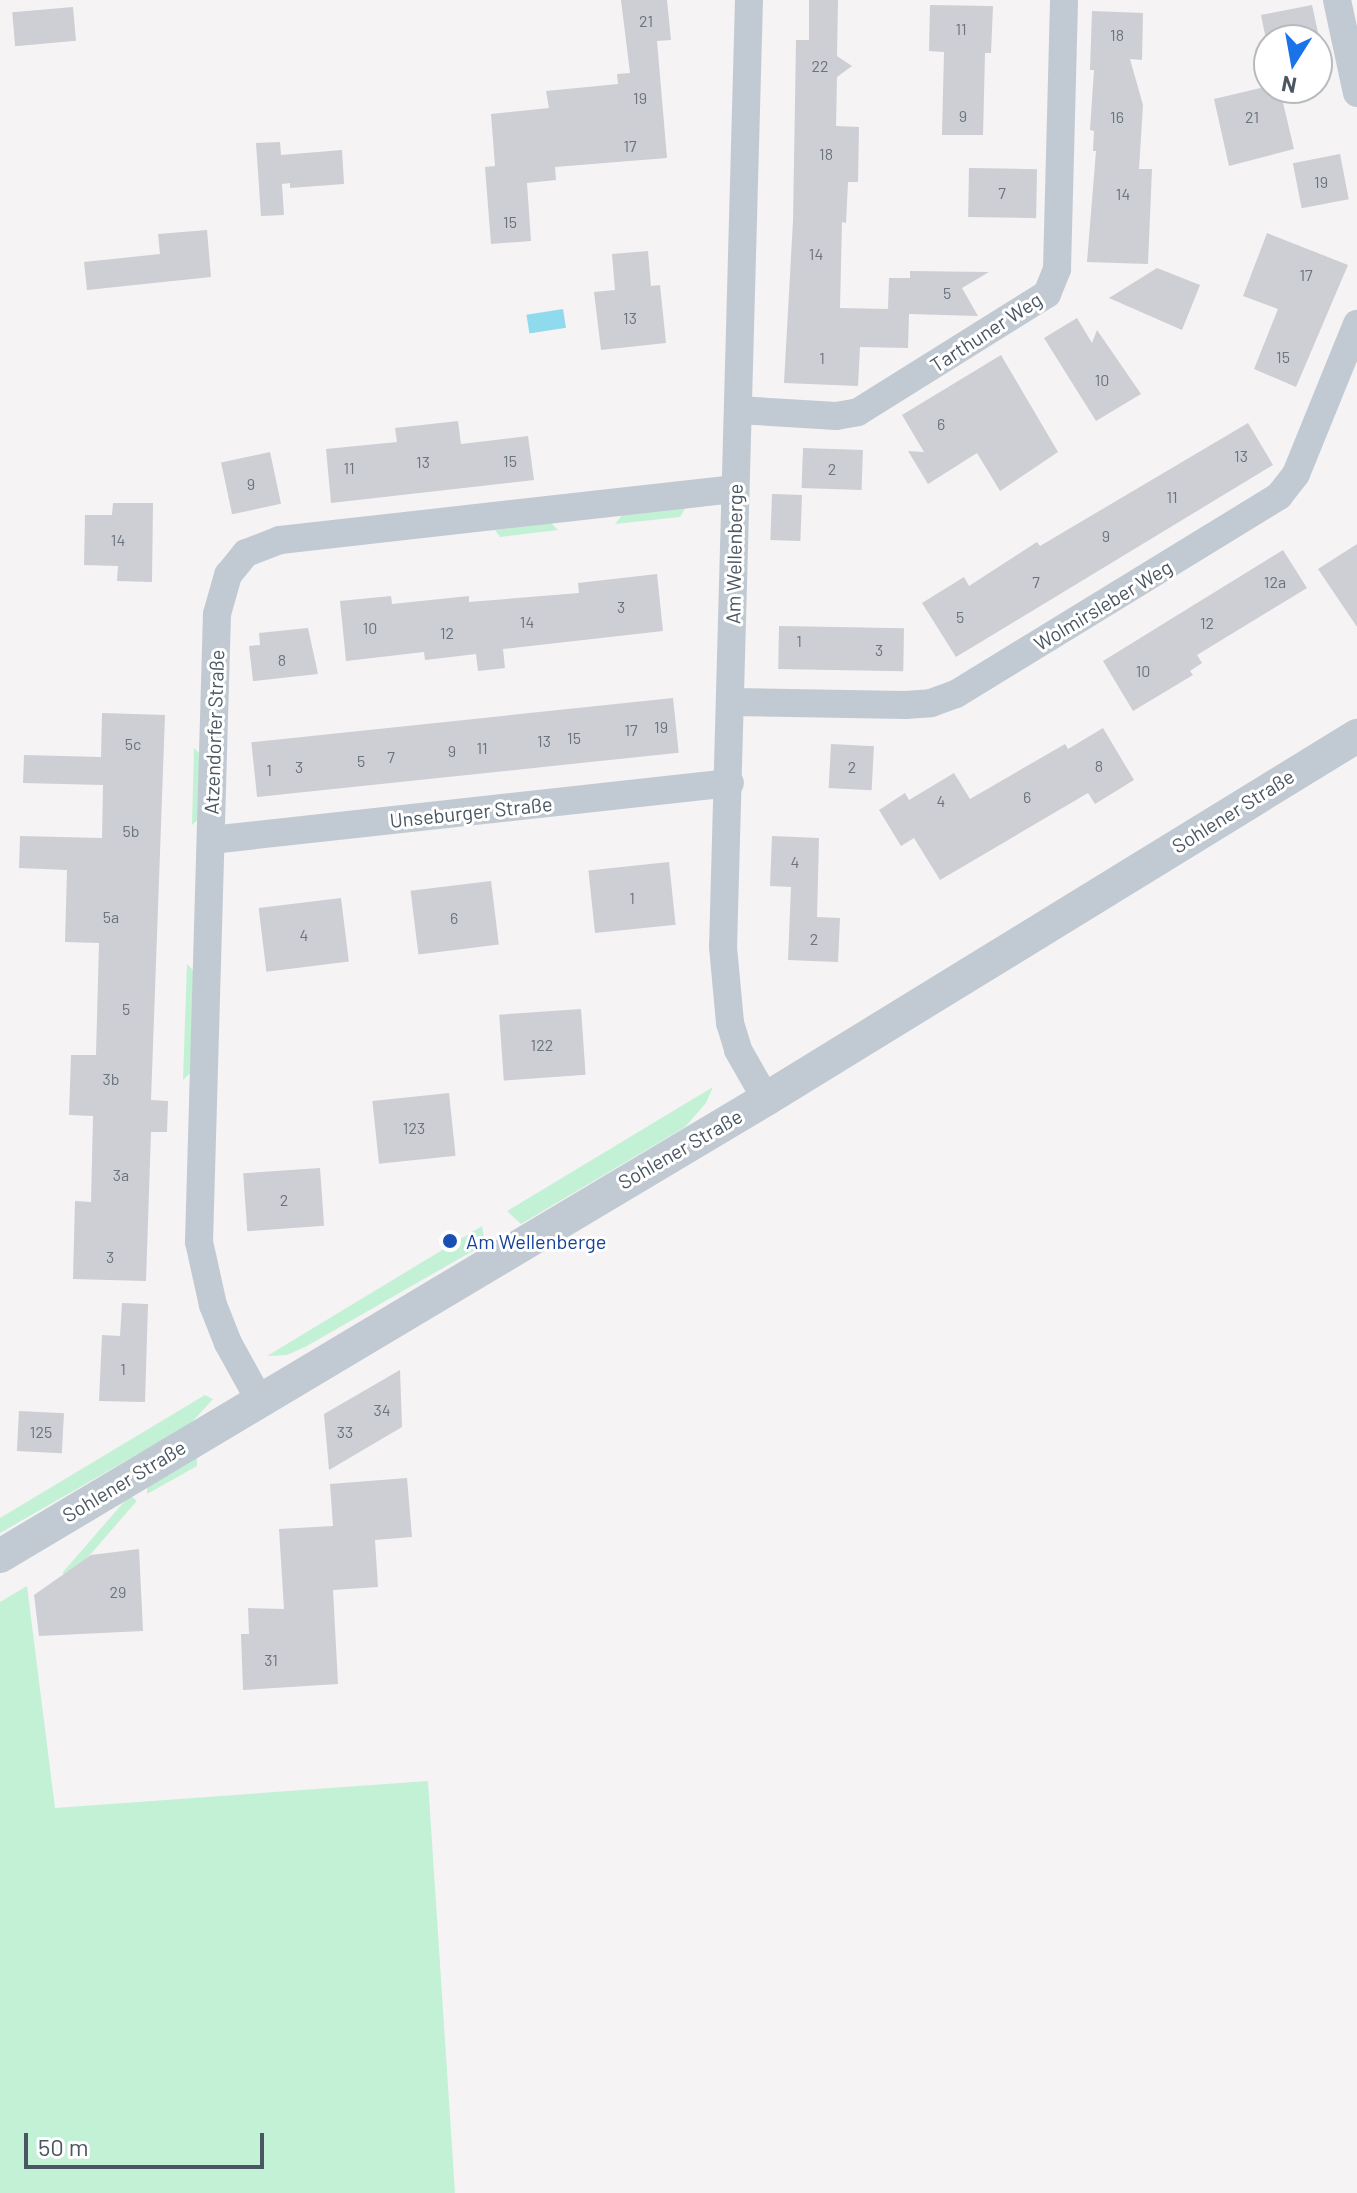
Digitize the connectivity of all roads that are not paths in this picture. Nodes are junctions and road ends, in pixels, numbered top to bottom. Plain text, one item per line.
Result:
1 (749, 0) edge
2 (1064, 0) edge
3 (1337, 0) edge
4 (1357, 93) edge
5 (1357, 324) edge
6 (738, 410) junction
7 (735, 489) junction
8 (731, 702) junction
9 (1357, 736) edge
10 (730, 783) junction
11 (211, 840) junction
12 (766, 1099) junction
13 (260, 1401) junction
14 (0, 1556) edge

1 - 6 street, Am Wellenberge
2 - 6 street, Tarthuner Weg
3 - 4 street
5 - 8 street, Wolmirsleber Weg
6 - 7 street, Am Wellenberge
7 - 8 street, Am Wellenberge
7 - 11 street, Atzendorfer Straße
8 - 10 street, Am Wellenberge
9 - 12 street, Sohlener Straße
10 - 11 street, Unseburger Straße
10 - 12 street, Am Wellenberge
11 - 13 street, Atzendorfer Straße
12 - 13 street, Sohlener Straße
13 - 14 street, Sohlener Straße

